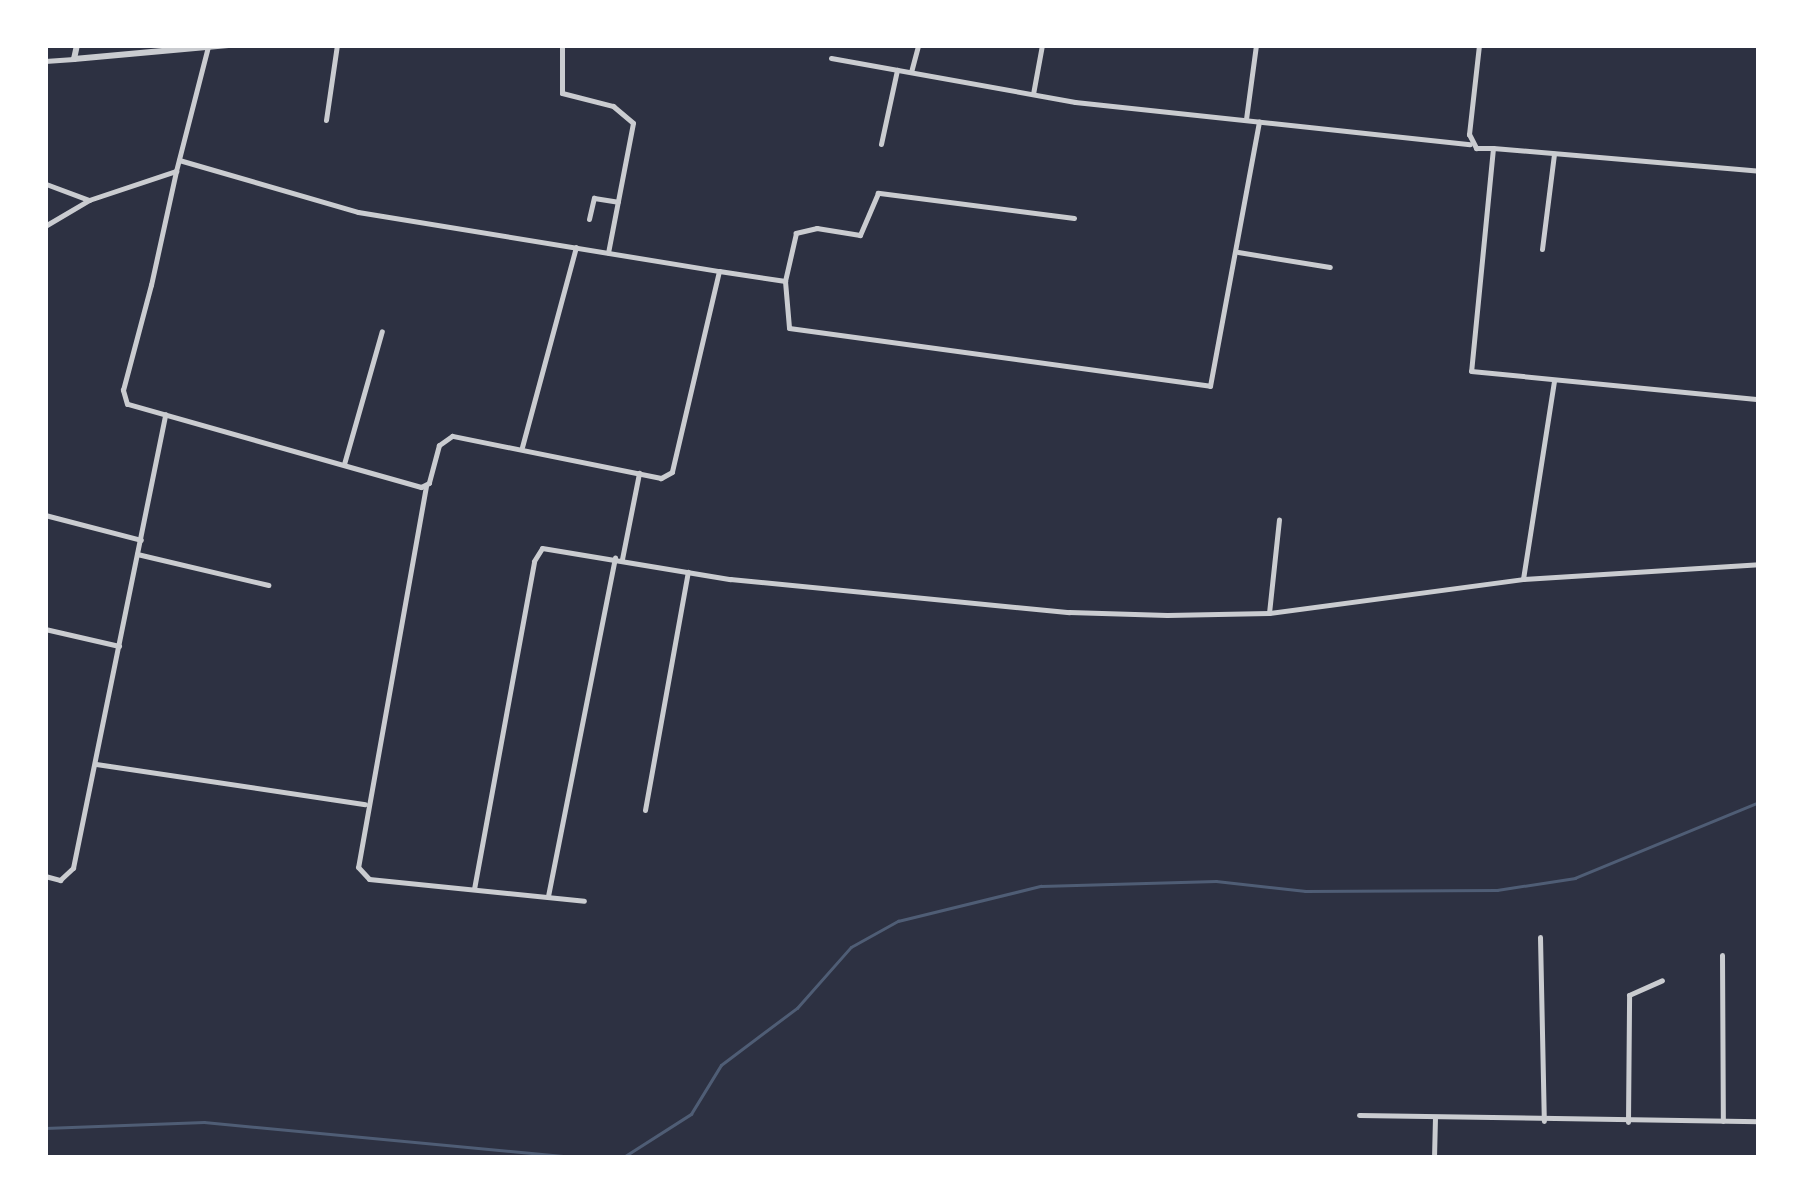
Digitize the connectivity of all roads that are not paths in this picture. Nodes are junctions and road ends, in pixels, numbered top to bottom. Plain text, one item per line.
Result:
1 (77, 45) edge
2 (228, 45) edge
3 (338, 45) edge
4 (562, 45) edge
5 (918, 45) edge
6 (1042, 45) edge
7 (1256, 45) edge
8 (1479, 45) edge
9 (208, 46) edge
10 (831, 58) dead end
11 (73, 59) junction
12 (45, 61) edge
13 (897, 70) junction
14 (912, 72) junction
15 (1032, 94) junction
16 (1246, 119) junction
17 (326, 120) dead end
18 (1259, 122) junction
19 (881, 144) dead end
20 (1470, 144) junction
21 (1493, 148) junction
22 (1554, 154) junction
23 (179, 160) junction
24 (176, 171) junction
25 (1759, 172) edge
26 (46, 184) edge
27 (89, 200) junction
28 (618, 202) junction
29 (1074, 218) dead end
30 (589, 220) dead end
31 (45, 226) edge
32 (576, 247) junction
33 (1542, 249) dead end
34 (608, 252) junction
35 (1238, 252) junction
36 (1330, 268) dead end
37 (718, 271) junction
38 (785, 281) junction
39 (382, 331) dead end
40 (1554, 380) junction
41 (1759, 399) edge
42 (165, 414) junction
43 (522, 447) junction
44 (344, 464) junction
45 (639, 473) junction
46 (426, 486) junction
47 (45, 514) edge
48 (1279, 520) dead end
49 (141, 540) junction
50 (137, 554) junction
51 (618, 559) junction
52 (1759, 564) edge
53 (688, 572) junction
54 (1523, 578) junction
55 (268, 585) dead end
56 (1269, 613) junction
57 (45, 629) edge
58 (119, 646) junction
59 (96, 764) junction
60 (365, 804) junction
61 (645, 810) dead end
62 (45, 876) edge
63 (474, 889) junction
64 (548, 896) junction
65 (584, 900) dead end
66 (1540, 936) dead end
67 (1722, 955) dead end
68 (1662, 980) dead end
69 (1358, 1114) dead end
70 (1435, 1118) junction
71 (1544, 1120) junction
72 (1759, 1120) edge
73 (1723, 1121) junction
74 (1628, 1122) junction
75 (1434, 1158) edge

1 - 11 street
2 - 9 street
3 - 17 street
4 - 28 street
5 - 14 street
6 - 15 street
7 - 16 street
8 - 20 street
9 - 11 street
9 - 23 street
10 - 13 street
11 - 12 street
13 - 14 street
13 - 19 street
14 - 15 street
15 - 16 street
16 - 18 street
18 - 20 street
18 - 35 street
20 - 21 street
21 - 22 street
21 - 40 street
22 - 25 street
22 - 33 street
23 - 24 street
23 - 32 street
24 - 27 street
24 - 42 street
26 - 27 street
27 - 31 street
28 - 30 street
28 - 34 street
29 - 38 street
32 - 34 street
32 - 43 street
34 - 37 street
35 - 36 street
35 - 38 street
37 - 38 street
37 - 45 street
39 - 44 street
40 - 41 street
40 - 54 street
42 - 44 street
42 - 49 street
43 - 45 street
43 - 46 street
44 - 46 street
45 - 51 street
46 - 60 street
47 - 49 street
48 - 56 street
49 - 50 street
50 - 55 street
50 - 58 street
51 - 53 street
51 - 63 street
51 - 64 street
52 - 54 street
53 - 56 street
53 - 61 street
54 - 56 street
57 - 58 street
58 - 59 street
59 - 60 street
59 - 62 street
60 - 63 street
63 - 64 street
64 - 65 street
66 - 71 street
67 - 73 street
68 - 74 street
69 - 70 street
70 - 71 street
70 - 75 street
71 - 74 street
72 - 73 street
73 - 74 street

